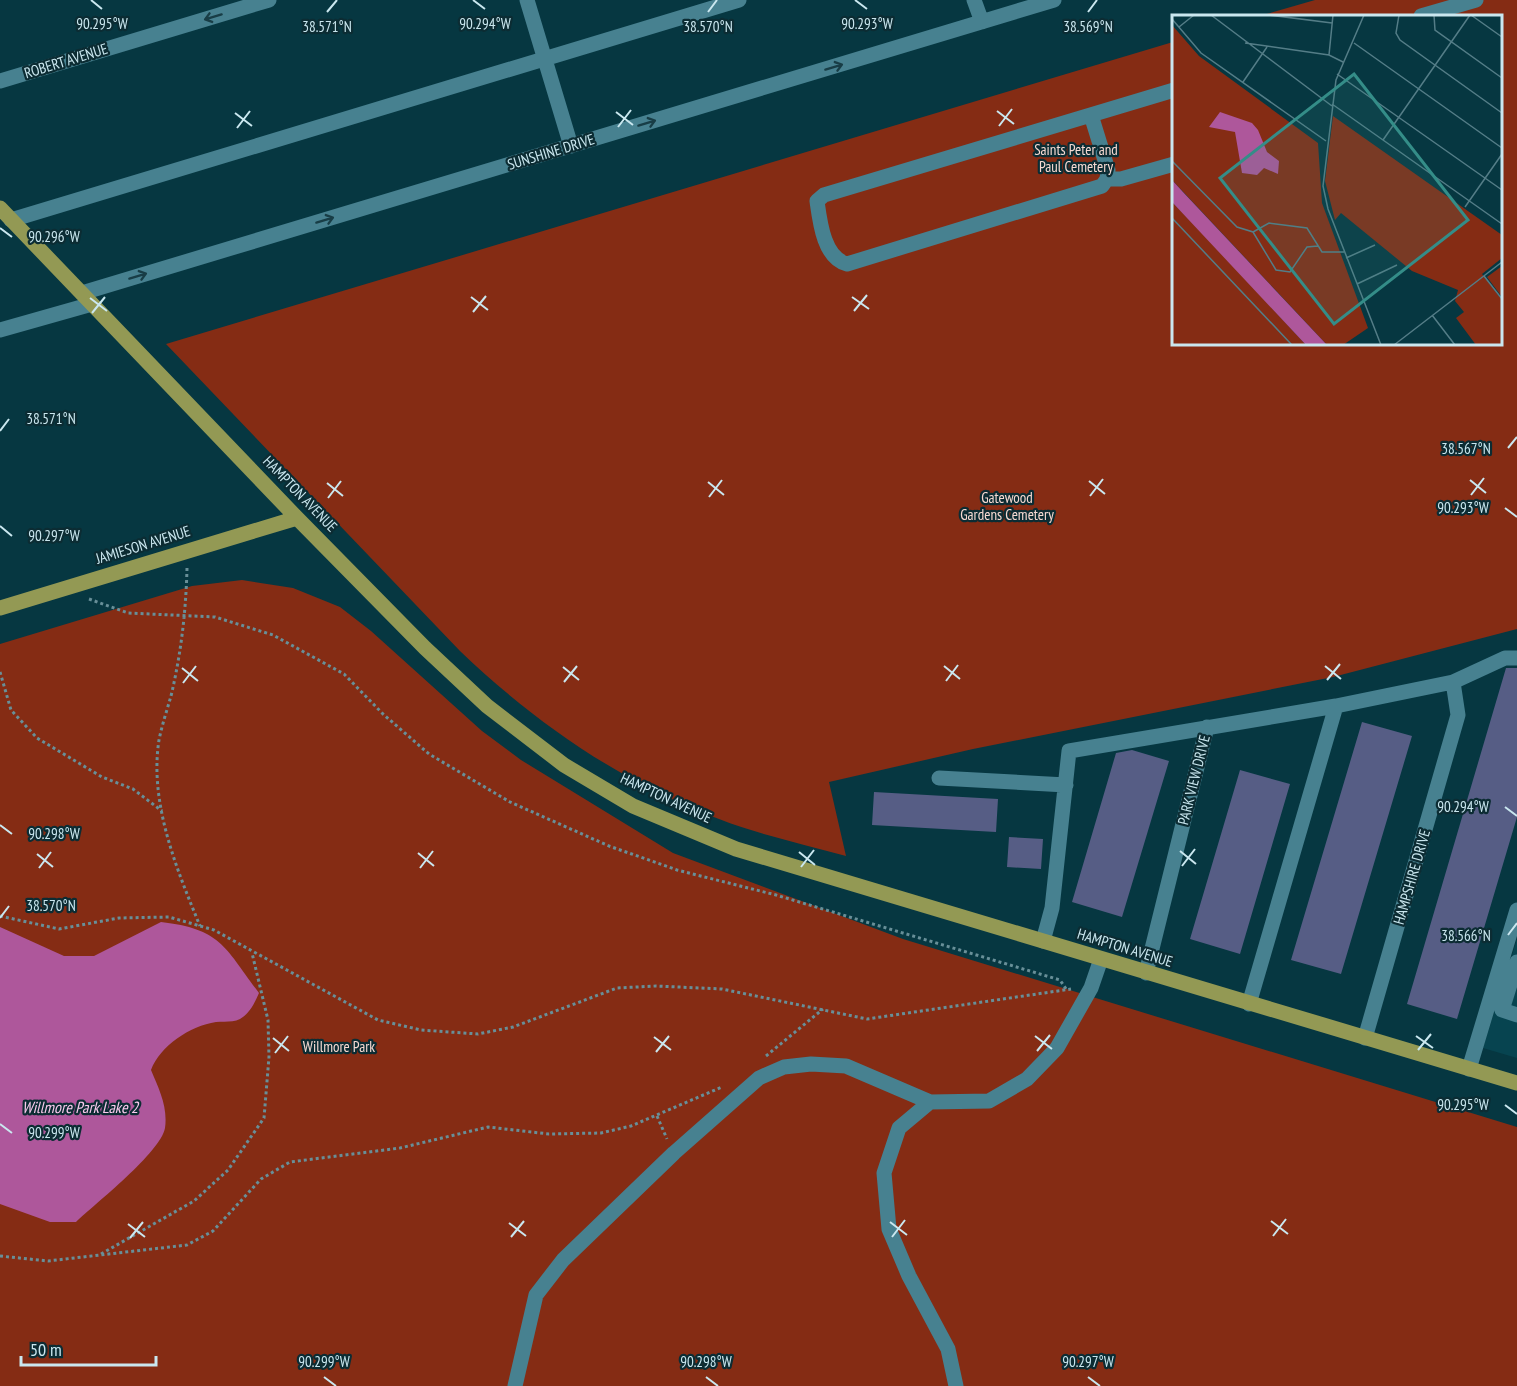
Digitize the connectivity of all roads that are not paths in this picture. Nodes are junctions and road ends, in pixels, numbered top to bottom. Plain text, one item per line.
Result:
1 (269, 0) edge
2 (527, 0) edge
3 (739, 0) edge
4 (974, 0) edge
5 (1054, 0) edge
6 (1476, 0) edge
7 (1424, 15) edge
8 (982, 22) junction
9 (544, 57) junction
10 (0, 81) edge
11 (1172, 90) edge
12 (1091, 115) junction
13 (571, 146) junction
14 (1172, 164) edge
15 (1107, 179) junction
16 (0, 208) edge
17 (10, 220) junction
18 (87, 298) junction
19 (0, 330) edge
20 (297, 518) junction
21 (0, 608) edge
22 (1517, 658) edge
23 (1452, 682) junction
24 (1336, 706) junction
25 (1207, 728) junction
26 (939, 778) dead end
27 (1066, 785) junction
28 (1517, 910) edge
29 (1043, 941) junction
30 (1101, 959) junction
31 (1517, 962) edge
32 (1146, 973) junction
33 (1249, 1004) junction
34 (1517, 1015) edge
35 (1365, 1038) junction
36 (1469, 1069) junction
37 (1517, 1083) edge
38 (930, 1102) junction
39 (515, 1386) edge
40 (956, 1386) edge

1 -> 10 street, ROBERT AVENUE
2 - 9 street
3 - 9 street
4 - 8 street
5 - 8 street, SUNSHINE DRIVE
6 - 7 street
13 -> 8 street, SUNSHINE DRIVE
9 - 13 street
9 - 17 street
11 - 12 street
12 - 15 street
12 - 15 street
18 -> 13 street, SUNSHINE DRIVE
14 - 15 street
16 - 17 main road, HAMPTON AVENUE
17 - 18 main road, HAMPTON AVENUE
18 - 19 street, SUNSHINE DRIVE
18 - 20 main road, HAMPTON AVENUE
20 - 21 main road, JAMIESON AVENUE
20 - 29 main road, HAMPTON AVENUE
22 - 23 street
23 - 24 street
23 - 35 street, HAMPSHIRE DRIVE
24 - 25 street
24 - 33 street
25 - 27 street
25 - 32 street, PARK VIEW DRIVE
26 - 27 street
27 - 29 street
28 - 36 street
29 - 30 main road, HAMPTON AVENUE
30 - 32 main road, HAMPTON AVENUE
30 - 38 street
31 - 34 street
32 - 33 main road, HAMPTON AVENUE
33 - 35 main road, HAMPTON AVENUE
35 - 36 main road, HAMPTON AVENUE
36 - 37 main road, HAMPTON AVENUE
38 - 39 street
38 - 40 street

